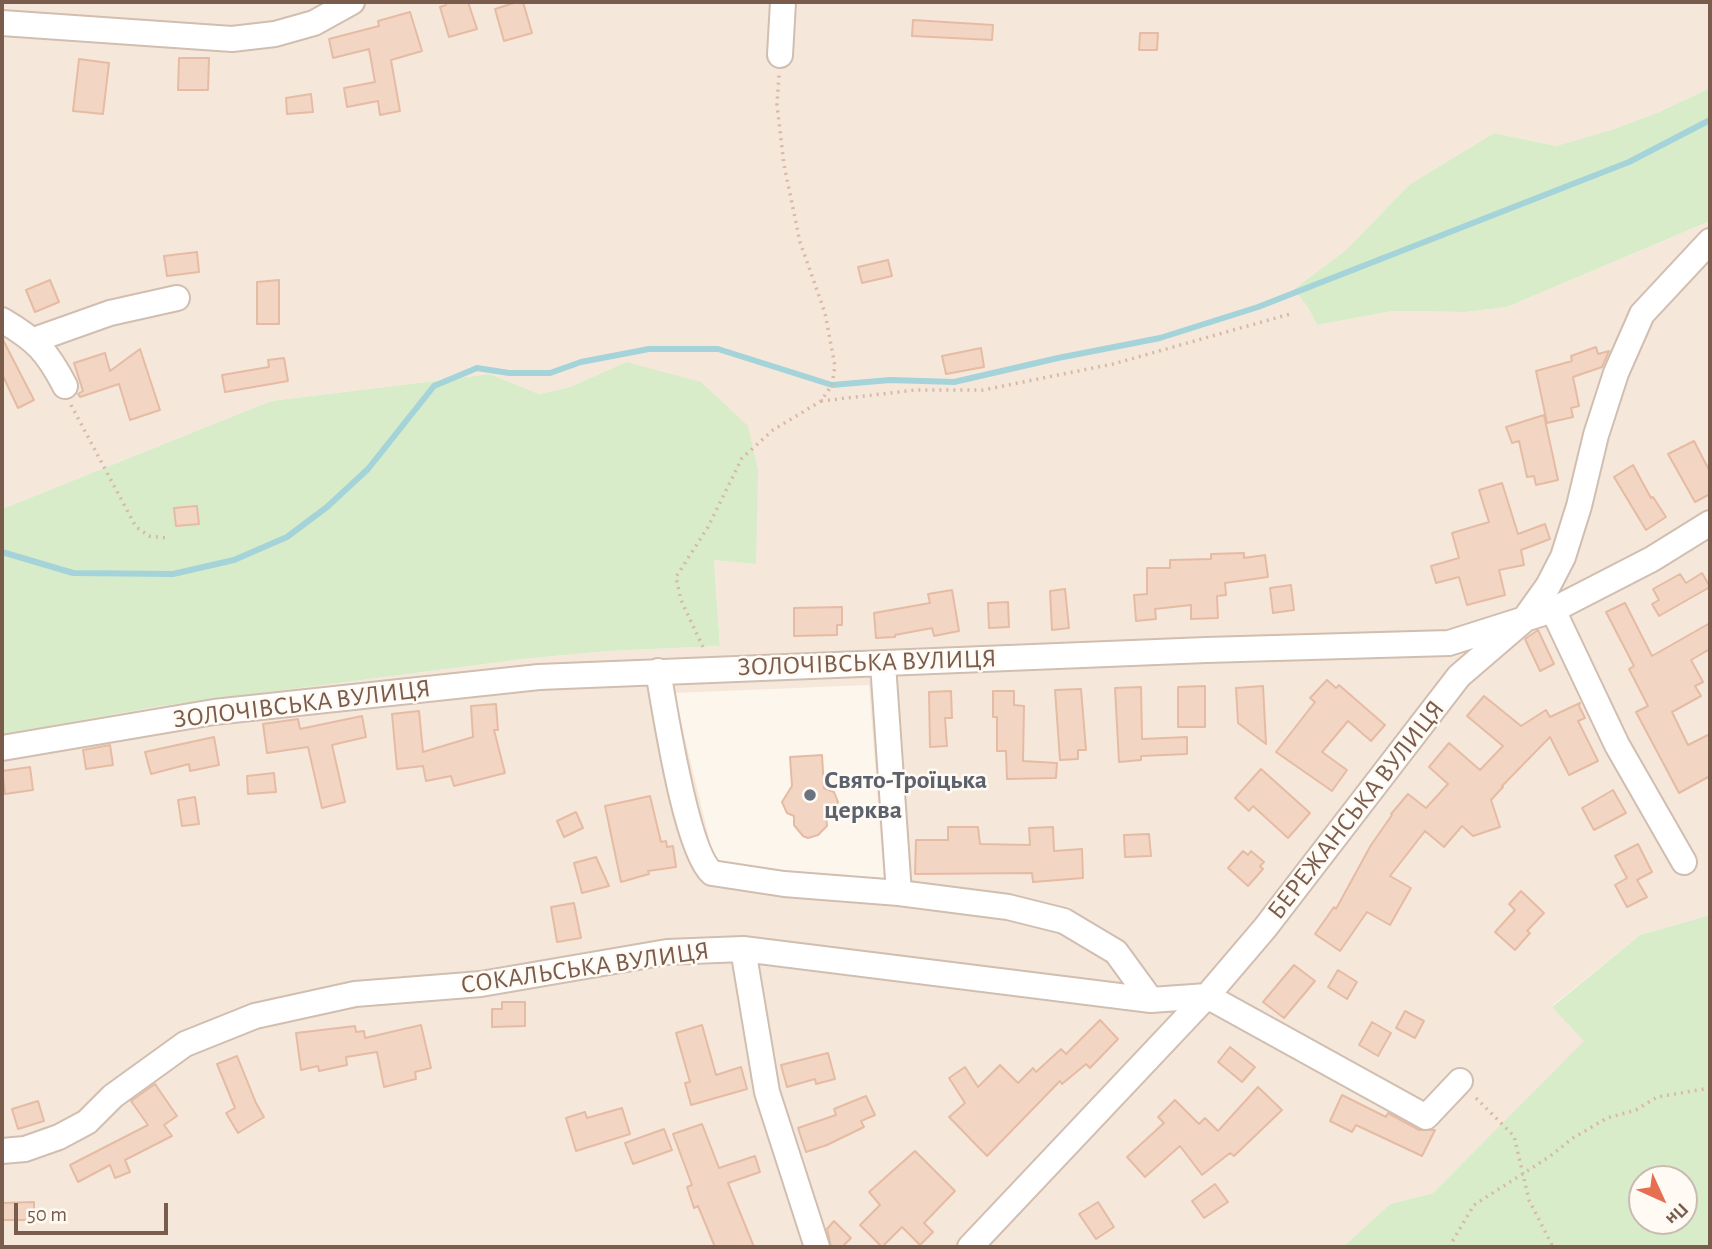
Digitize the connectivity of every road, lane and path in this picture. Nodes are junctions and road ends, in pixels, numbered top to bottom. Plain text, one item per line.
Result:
1 (352, 2) edge
2 (783, 2) edge
3 (2, 23) edge
4 (780, 55) joint
5 (1710, 242) edge
6 (177, 298) dead end
7 (1290, 314) dead end
8 (2, 320) edge
9 (34, 340) junction
10 (65, 387) joint
11 (821, 401) junction
12 (1710, 523) edge
13 (168, 538) dead end
14 (1553, 610) junction
15 (1523, 621) junction
16 (883, 664) junction
17 (713, 668) junction
18 (657, 671) junction
19 (2, 748) edge
20 (1684, 862) dead end
21 (899, 894) junction
22 (743, 949) junction
23 (1207, 996) junction
24 (1151, 1000) junction
25 (1460, 1081) joint
26 (1710, 1088) edge
27 (2, 1151) edge
28 (1523, 1174) junction
29 (817, 1247) edge
30 (970, 1247) edge
31 (1449, 1247) edge
32 (1553, 1247) edge

1 - 3 street
2 - 4 street
4 - 11 path
5 - 15 street, БЕРЕЖАНСЬКА ВУЛИЦЯ
6 - 9 street
7 - 11 path
8 - 9 street
9 - 10 street
10 - 13 path
11 - 17 path
12 - 14 street, ЗОЛОЧІВСЬКА ВУЛИЦЯ
14 - 15 street, ЗОЛОЧІВСЬКА ВУЛИЦЯ
14 - 20 street
15 - 16 street, ЗОЛОЧІВСЬКА ВУЛИЦЯ
15 - 23 street, БЕРЕЖАНСЬКА ВУЛИЦЯ
16 - 17 street, ЗОЛОЧІВСЬКА ВУЛИЦЯ
16 - 21 street
17 - 18 street, ЗОЛОЧІВСЬКА ВУЛИЦЯ
18 - 19 street, ЗОЛОЧІВСЬКА ВУЛИЦЯ
18 - 21 street
21 - 24 street
22 - 24 street, СОКАЛЬСЬКА ВУЛИЦЯ
22 - 27 street, СОКАЛЬСЬКА ВУЛИЦЯ
22 - 29 street
23 - 24 street, СОКАЛЬСЬКА ВУЛИЦЯ
23 - 25 street
23 - 30 street, БЕРЕЖАНСЬКА ВУЛИЦЯ
25 - 28 path
26 - 28 path
28 - 31 path
28 - 32 path

